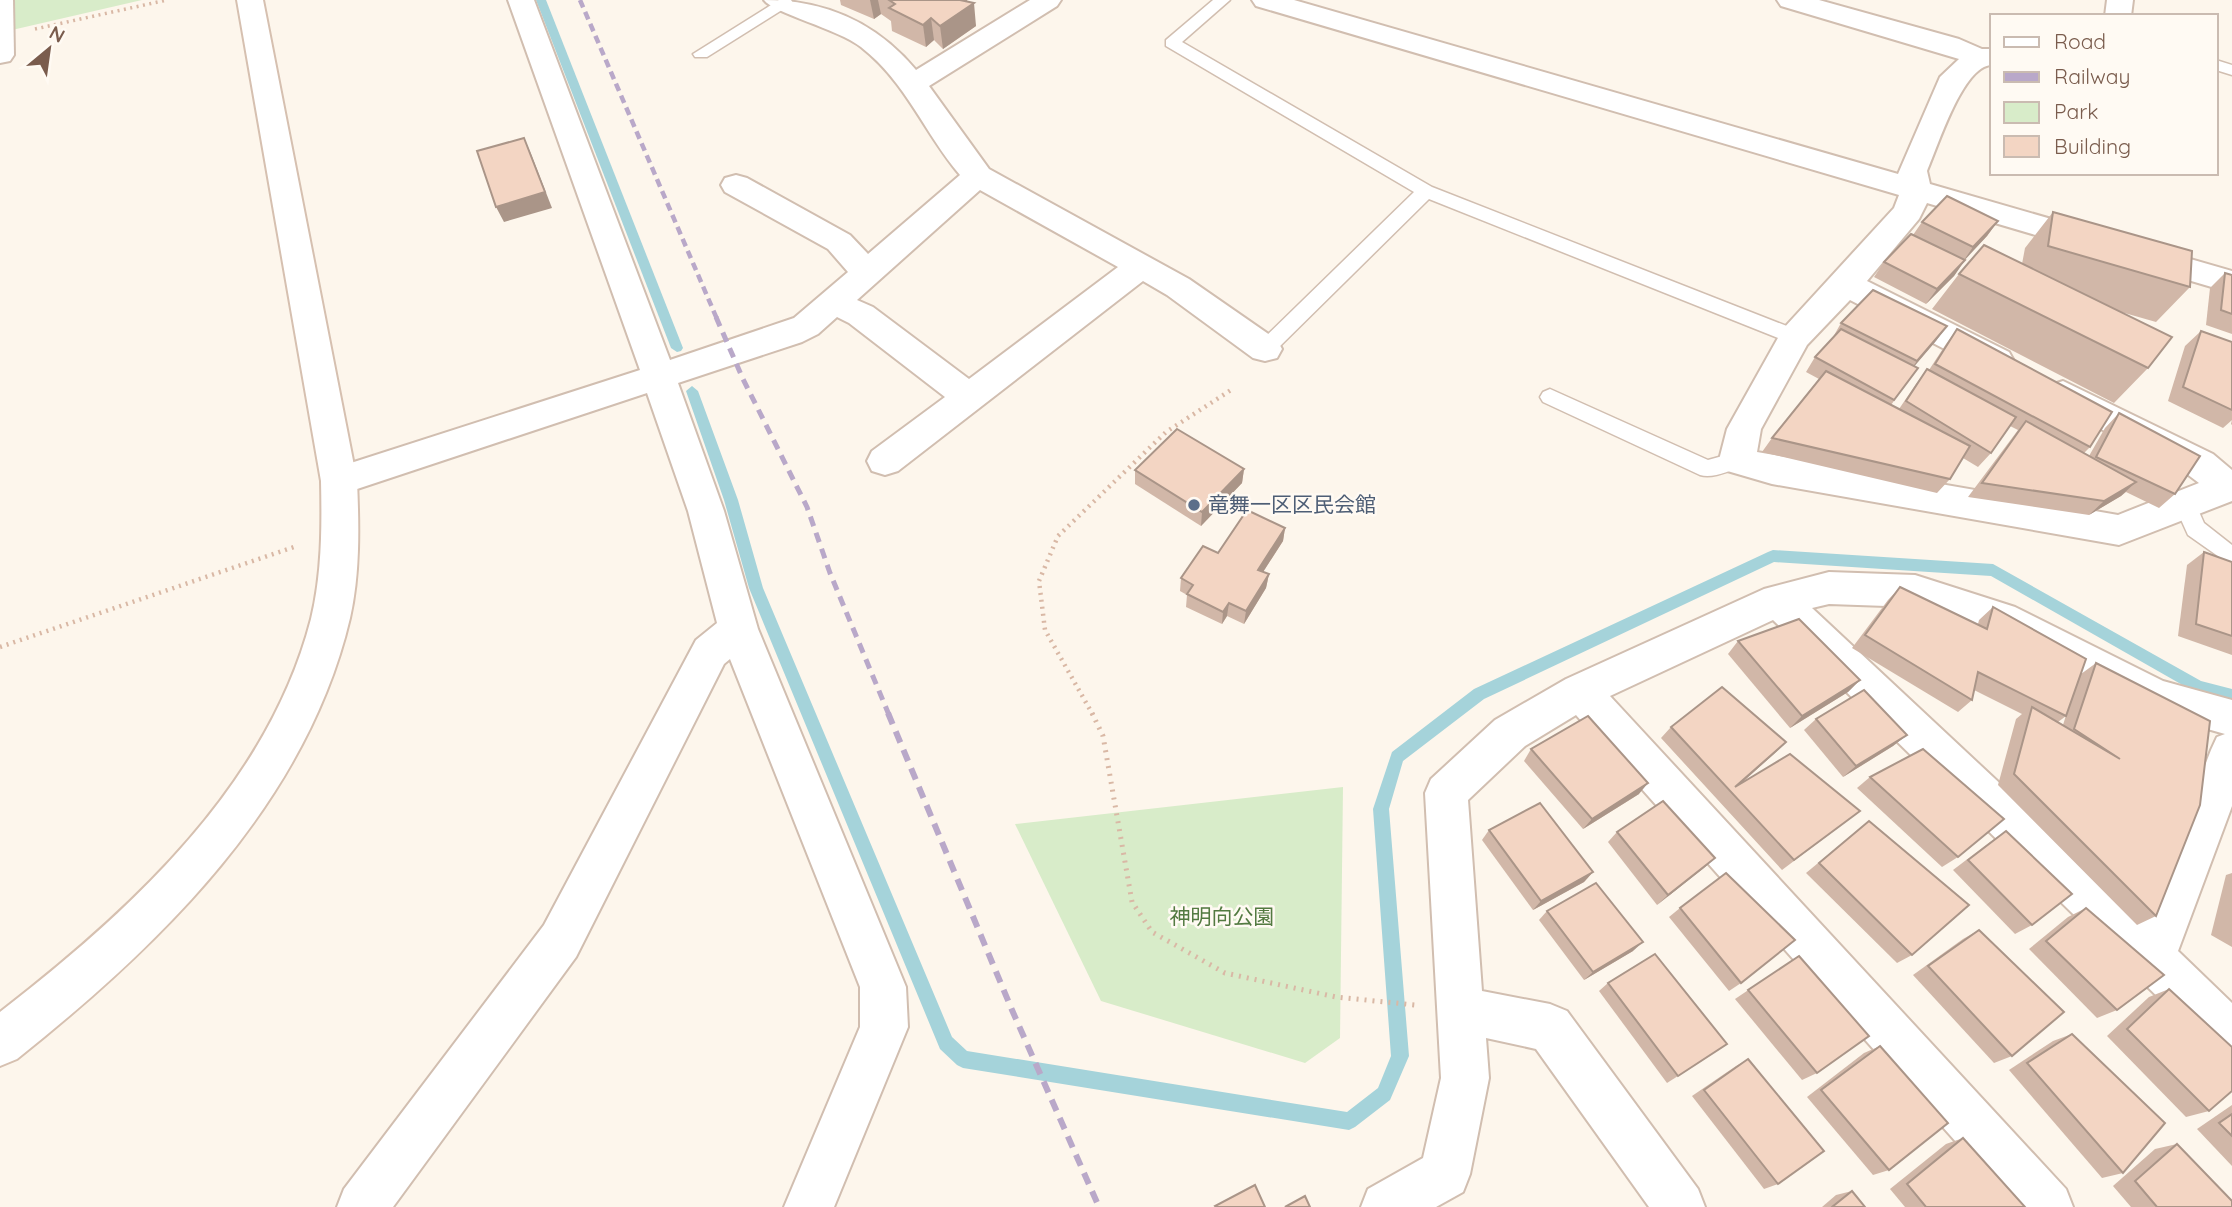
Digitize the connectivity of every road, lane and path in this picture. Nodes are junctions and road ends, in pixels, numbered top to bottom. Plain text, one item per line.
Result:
1 (1, 0) edge
2 (167, 0) edge
3 (250, 0) edge
4 (521, 0) edge
5 (1048, 0) edge
6 (1222, 0) edge
7 (1265, 0) edge
8 (1790, 0) edge
9 (781, 2) edge
10 (1, 40) edge
11 (701, 54) dead end
12 (0, 55) edge
13 (1985, 57) edge
14 (914, 83) junction
15 (978, 176) junction
16 (736, 185) dead end
17 (1426, 191) junction
18 (1916, 191) junction
19 (1140, 267) junction
20 (867, 273) junction
21 (2232, 282) edge
22 (1846, 284) junction
23 (833, 302) junction
24 (1795, 337) junction
25 (1265, 349) joint
26 (657, 377) junction
27 (1231, 390) dead end
28 (968, 397) junction
29 (1550, 397) dead end
30 (1737, 460) junction
31 (885, 461) dead end
32 (339, 481) junction
33 (2185, 504) junction
34 (302, 544) dead end
35 (2232, 556) edge
36 (1778, 600) junction
37 (738, 629) junction
38 (0, 647) edge
39 (1580, 691) junction
40 (2232, 718) edge
41 (2232, 750) edge
42 (2153, 958) junction
43 (1442, 1008) junction
44 (2232, 1036) edge
45 (0, 1042) edge
46 (816, 1204) edge
47 (362, 1207) edge
48 (1386, 1207) edge
49 (1680, 1207) edge
50 (2048, 1207) edge

1 - 10 street
2 - 10 path
3 - 32 street
4 - 26 street
5 - 14 street
6 - 17 lane
7 - 18 street
8 - 13 street
9 - 11 lane
9 - 14 street
10 - 12 street
13 - 18 street
14 - 15 street
15 - 19 street
15 - 20 street
16 - 20 street
17 - 24 lane
17 - 25 lane
18 - 21 street
18 - 22 street
19 - 25 street
19 - 28 street
20 - 23 street
22 - 24 street
22 - 33 street
23 - 26 street
23 - 28 street
24 - 30 street
26 - 32 street
26 - 37 street
27 - 43 path
28 - 31 street
29 - 30 lane
30 - 33 street
32 - 45 street
33 - 35 lane
34 - 38 path
36 - 39 street
36 - 40 street
36 - 42 street
37 - 46 street
37 - 47 street
39 - 43 street
39 - 50 street
41 - 42 street
42 - 44 street
43 - 48 street
43 - 49 street

